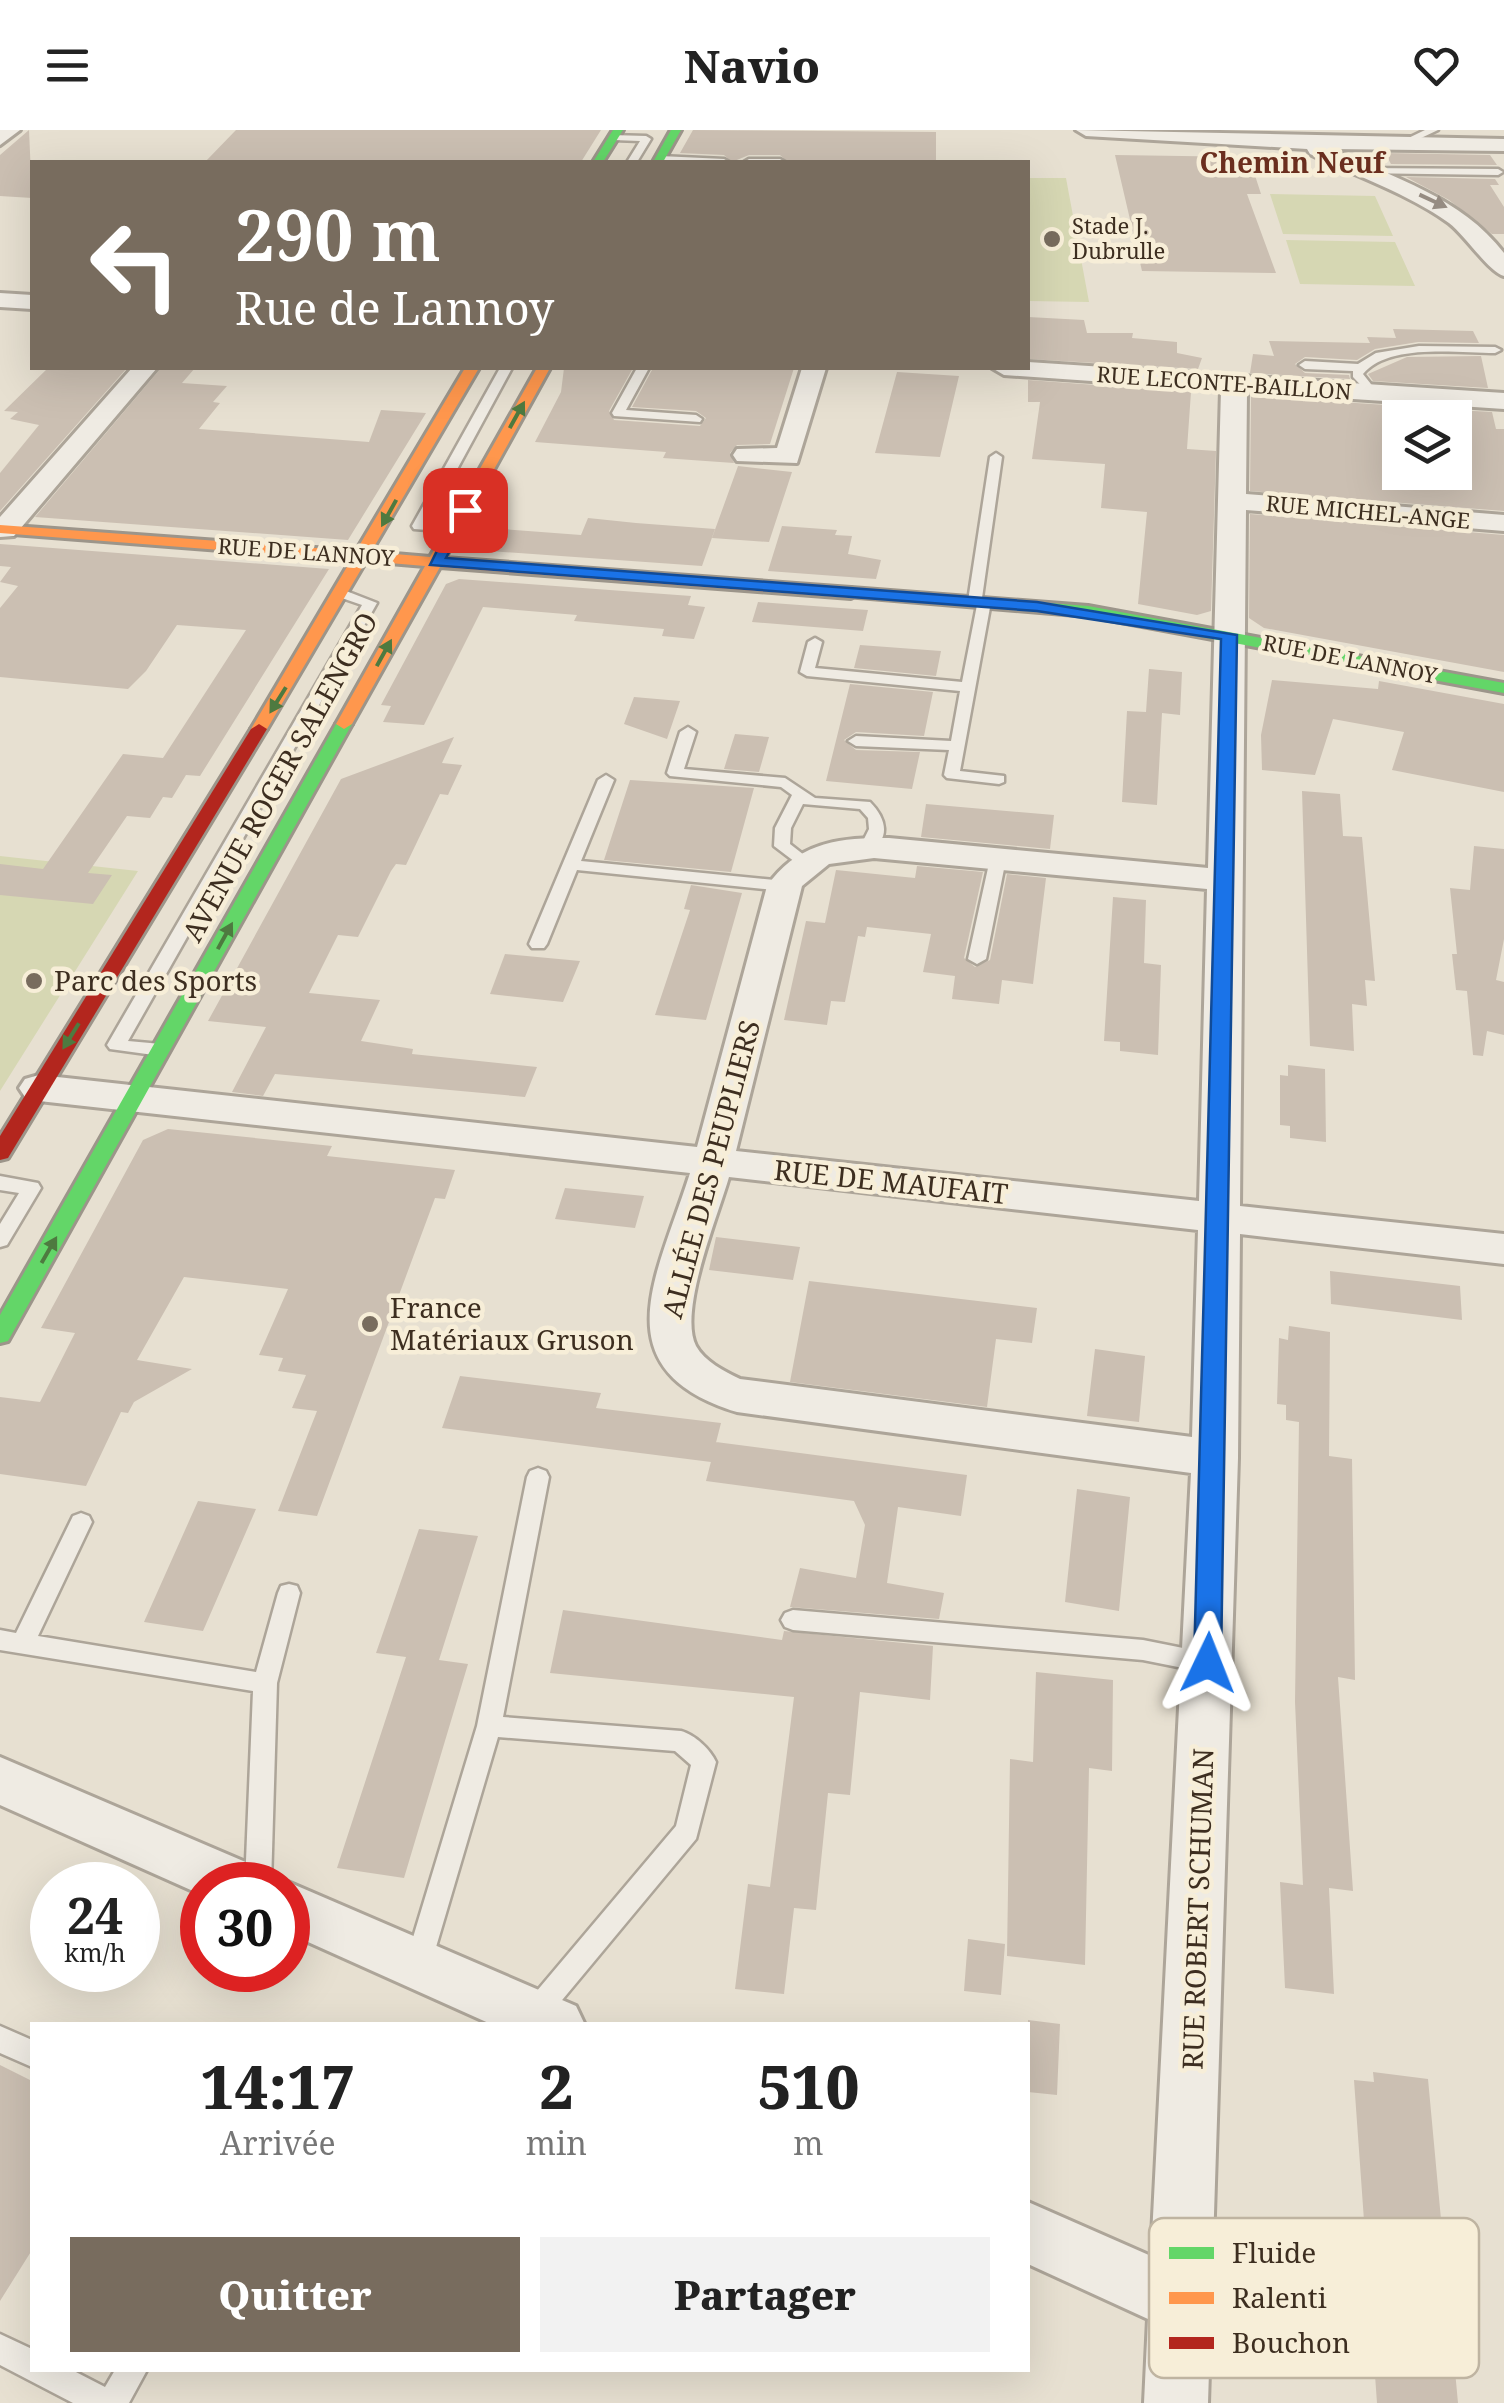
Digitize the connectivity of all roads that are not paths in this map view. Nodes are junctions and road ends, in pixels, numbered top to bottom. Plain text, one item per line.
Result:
1 (10, 130) edge
2 (676, 130) edge
3 (1086, 130) edge
4 (1281, 130) edge
5 (1432, 130) edge
6 (616, 134) edge
7 (0, 139) edge
8 (1304, 143) junction
9 (1400, 144) junction
10 (1504, 145) edge
11 (599, 160) edge
12 (633, 160) edge
13 (660, 160) edge
14 (1361, 171) junction
15 (1498, 172) dead end
16 (1504, 269) edge
17 (0, 300) edge
18 (30, 302) edge
19 (1496, 350) dead end
20 (1305, 366) dead end
21 (1359, 368) junction
22 (143, 370) edge
23 (471, 370) edge
24 (505, 370) edge
25 (543, 370) edge
26 (643, 370) edge
27 (813, 370) edge
28 (1030, 370) edge
29 (1234, 383) junction
30 (1372, 393) junction
31 (1504, 401) edge
32 (696, 418) dead end
33 (746, 455) dead end
34 (996, 456) dead end
35 (1232, 502) junction
36 (1504, 523) edge
37 (454, 528) junction
38 (2, 530) edge
39 (365, 556) junction
40 (436, 562) junction
41 (341, 593) junction
42 (979, 602) junction
43 (1229, 635) junction
44 (815, 642) dead end
45 (968, 687) junction
46 (1504, 688) edge
47 (688, 732) dead end
48 (856, 741) dead end
49 (957, 746) junction
50 (999, 779) dead end
51 (606, 780) dead end
52 (800, 794) junction
53 (255, 842) junction
54 (868, 848) junction
55 (998, 860) junction
56 (571, 865) junction
57 (795, 874) junction
58 (1226, 880) junction
59 (538, 944) dead end
60 (977, 959) dead end
61 (161, 1050) junction
62 (39, 1088) junction
63 (134, 1100) junction
64 (0, 1153) edge
65 (713, 1162) junction
66 (0, 1184) edge
67 (1218, 1218) junction
68 (0, 1240) edge
69 (1504, 1249) edge
70 (0, 1335) edge
71 (1216, 1458) junction
72 (538, 1477) dead end
73 (82, 1522) dead end
74 (289, 1594) dead end
75 (793, 1620) dead end
76 (12, 1641) edge
77 (1208, 1663) junction
78 (265, 1683) junction
79 (488, 1726) junction
80 (0, 1780) edge
81 (186, 1862) edge
82 (259, 1862) edge
83 (310, 1917) edge
84 (418, 1964) junction
85 (544, 2020) edge
86 (0, 2039) edge
87 (30, 2053) edge
88 (1185, 2218) edge
89 (1030, 2234) edge
90 (1149, 2287) edge
91 (0, 2349) edge
92 (30, 2365) edge
93 (46, 2372) edge
94 (131, 2372) edge
95 (1177, 2378) edge
96 (109, 2403) edge
97 (1176, 2403) edge

1 - 7 street
2 - 13 main road
3 - 8 street
4 - 8 street
5 - 9 lane
6 - 11 main road
6 - 12 lane
8 - 9 street
8 - 14 street
9 - 10 street
14 - 15 lane
14 -> 16 street
17 - 18 street
19 - 21 lane
20 - 21 lane
21 - 30 lane
22 - 38 street
23 -> 39 main road, AVENUE ROGER SALENGRO
24 - 37 lane
37 -> 25 main road, AVENUE ROGER SALENGRO
26 - 32 lane
27 - 33 street
28 - 29 street, RUE LECONTE-BAILLON
29 - 30 street, RUE LECONTE-BAILLON
29 - 35 street, RUE ROBERT SCHUMAN
30 - 31 street, RUE LECONTE-BAILLON
34 - 42 lane
35 - 36 street, RUE MICHEL-ANGE
35 - 43 street, RUE ROBERT SCHUMAN
37 - 40 main road, AVENUE ROGER SALENGRO
38 - 39 main road, RUE DE LANNOY
39 - 40 main road, RUE DE LANNOY
39 - 41 main road, AVENUE ROGER SALENGRO
40 - 42 main road, RUE DE LANNOY
53 -> 40 main road, AVENUE ROGER SALENGRO
41 - 53 lane
41 -> 62 main road, AVENUE ROGER SALENGRO
42 - 43 main road, RUE DE LANNOY
42 - 45 lane
43 - 46 main road, RUE DE LANNOY
43 - 58 street, RUE ROBERT SCHUMAN
44 - 45 lane
45 - 49 lane
47 - 52 lane
48 - 49 lane
49 - 50 lane
51 - 56 lane
52 - 54 lane
52 - 57 lane
61 -> 53 main road, AVENUE ROGER SALENGRO
53 - 61 lane
54 - 55 street
54 - 57 street
55 - 58 street
55 - 60 lane
56 - 57 lane
56 - 59 lane
57 - 65 street, ALLÉE DES PEUPLIERS
58 - 67 street, RUE ROBERT SCHUMAN
61 - 63 main road, AVENUE ROGER SALENGRO
62 - 63 street, RUE DE MAUFAIT
62 - 64 main road, AVENUE ROGER SALENGRO
63 - 65 street, RUE DE MAUFAIT
70 -> 63 main road, AVENUE ROGER SALENGRO
65 - 67 street, RUE DE MAUFAIT
65 - 71 street, ALLÉE DES PEUPLIERS
66 - 68 lane
67 - 69 street, RUE DE MAUFAIT
67 - 71 street, RUE ROBERT SCHUMAN
71 - 77 street, RUE ROBERT SCHUMAN
72 - 79 lane
73 - 76 lane
74 - 78 lane
75 - 77 lane
76 - 78 lane
77 - 88 street, RUE ROBERT SCHUMAN
78 - 82 lane
79 - 84 lane
79 - 85 lane
80 - 81 street
83 - 84 street
84 - 85 street
86 - 87 lane
89 - 90 street
91 - 92 lane
93 - 96 lane
94 - 96 lane
95 - 97 street, RUE ROBERT SCHUMAN

